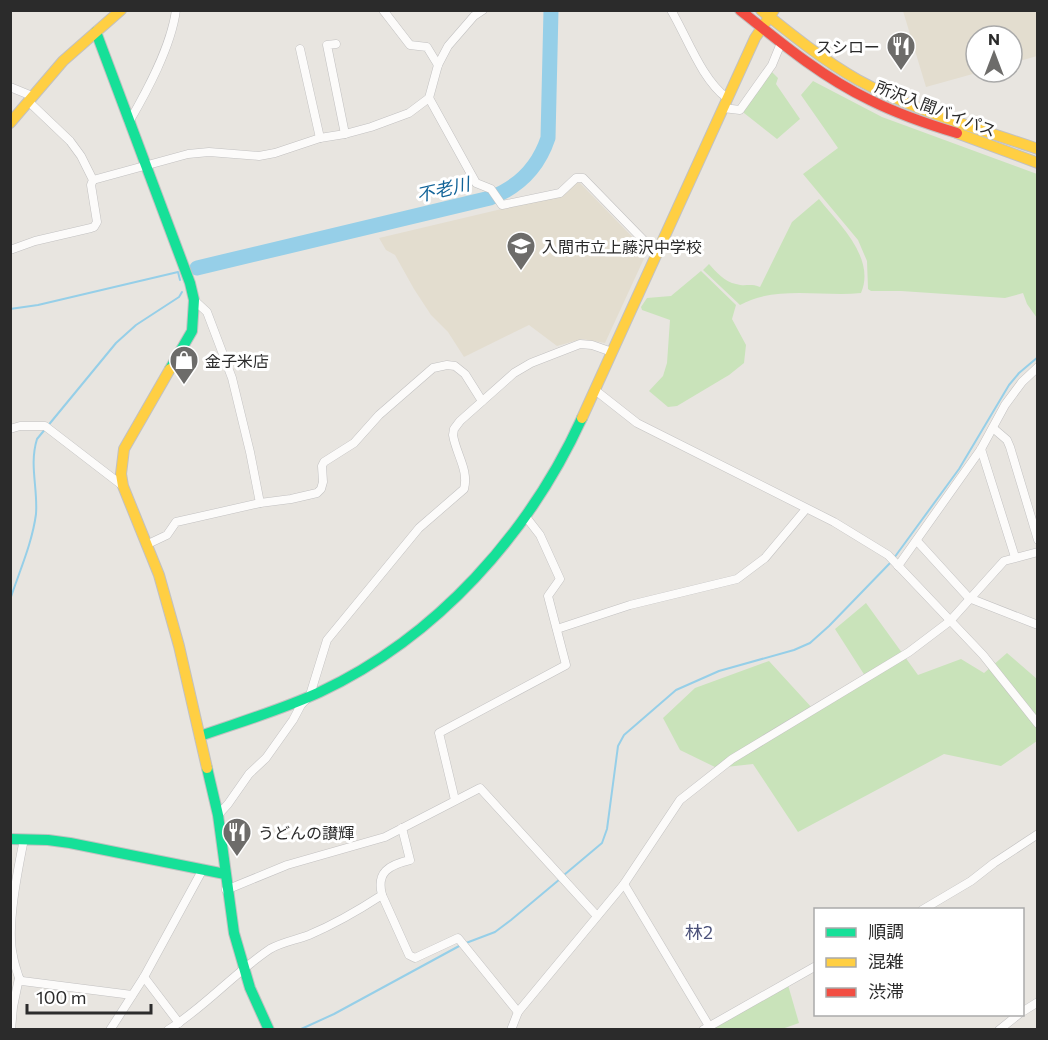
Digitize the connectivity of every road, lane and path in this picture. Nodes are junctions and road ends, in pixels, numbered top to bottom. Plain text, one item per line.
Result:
1 (122, 10) edge
2 (176, 10) edge
3 (383, 10) edge
4 (483, 10) edge
5 (671, 10) edge
6 (740, 10) edge
7 (768, 13) edge
8 (761, 28) junction
9 (96, 32) junction
10 (781, 43) junction
11 (336, 44) dead end
12 (300, 49) dead end
13 (438, 65) junction
14 (10, 87) edge
15 (429, 98) junction
16 (30, 99) junction
17 (725, 103) junction
18 (129, 122) junction
19 (10, 123) edge
20 (345, 134) junction
21 (320, 138) junction
22 (1038, 149) edge
23 (1038, 163) edge
24 (145, 165) junction
25 (93, 180) junction
26 (10, 250) edge
27 (657, 254) junction
28 (194, 300) junction
29 (612, 352) junction
30 (1038, 368) edge
31 (595, 390) junction
32 (482, 401) junction
33 (993, 428) junction
34 (10, 429) edge
35 (981, 449) junction
36 (123, 486) junction
37 (260, 503) junction
38 (806, 509) junction
39 (526, 517) junction
40 (1038, 540) edge
41 (917, 541) junction
42 (148, 543) junction
43 (1038, 552) edge
44 (1016, 557) junction
45 (898, 566) junction
46 (969, 598) junction
47 (950, 621) junction
48 (1038, 625) edge
49 (557, 629) junction
50 (310, 695) junction
51 (1038, 724) edge
52 (201, 736) junction
53 (455, 800) junction
54 (218, 815) junction
55 (402, 828) junction
56 (1038, 834) edge
57 (10, 839) edge
58 (24, 839) junction
59 (202, 869) junction
60 (225, 874) junction
61 (624, 884) junction
62 (226, 890) junction
63 (382, 895) junction
64 (924, 908) edge
65 (597, 916) junction
66 (12, 922) edge
67 (814, 967) edge
68 (243, 969) junction
69 (144, 977) junction
70 (20, 978) junction
71 (132, 995) junction
72 (1038, 1002) edge
73 (1024, 1011) edge
74 (516, 1016) junction
75 (1015, 1016) edge
76 (181, 1022) junction
77 (706, 1028) edge
78 (11, 1029) edge
79 (111, 1029) edge
80 (168, 1029) edge
81 (187, 1029) edge
82 (269, 1029) edge
83 (511, 1029) edge
84 (520, 1029) edge
85 (999, 1029) edge

1 - 9 main road
2 - 18 street
3 - 13 street
4 - 13 street
5 - 17 street
6 - 8 main road, 所沢入間バイパス
7 - 8 main road
7 - 22 main road, 所沢入間バイパス
8 - 10 main road, 所沢入間バイパス
8 - 17 main road
9 - 16 main road
9 - 18 main road
10 - 17 street
10 - 23 main road, 所沢入間バイパス
11 - 20 street
12 - 21 street
13 - 15 street
14 - 16 street
15 - 20 street
15 - 27 street
16 - 19 main road
16 - 25 street
17 - 27 main road
18 - 24 main road
20 - 21 street
21 - 24 street
24 - 25 street
24 - 28 main road
25 - 26 street
27 - 29 main road
28 - 36 main road
28 - 37 street
29 - 31 main road
29 - 32 street
30 - 33 street
31 - 38 street
31 - 39 main road
32 - 37 street
32 - 50 street
33 - 35 street
33 - 40 street
34 - 36 street
35 - 41 street
35 - 44 street
36 - 42 main road
37 - 42 street
38 - 45 street
38 - 49 street
39 - 49 street
39 - 50 main road
41 - 45 street
41 - 46 street
42 - 52 main road
43 - 44 street
44 - 46 street
45 - 47 street
46 - 47 street
46 - 48 street
47 - 51 street
47 - 61 street
49 - 53 street
50 - 52 main road
50 - 54 street
52 - 54 main road
53 - 55 street
53 - 65 street
54 - 60 main road
55 - 62 street
55 - 63 street
56 - 64 street
57 - 58 main road
58 - 59 main road
58 - 66 street
59 - 60 main road
59 - 69 street
60 - 62 main road
61 - 65 street
61 - 77 street
62 - 68 main road
63 - 68 street
63 - 74 street
65 - 74 street
66 - 70 street
67 - 77 street
68 - 76 street
68 - 82 main road
69 - 71 street
69 - 76 street
70 - 71 street
70 - 78 street
71 - 79 street
72 - 73 street
74 - 83 street
74 - 84 street
75 - 85 street
76 - 80 street
76 - 81 street

